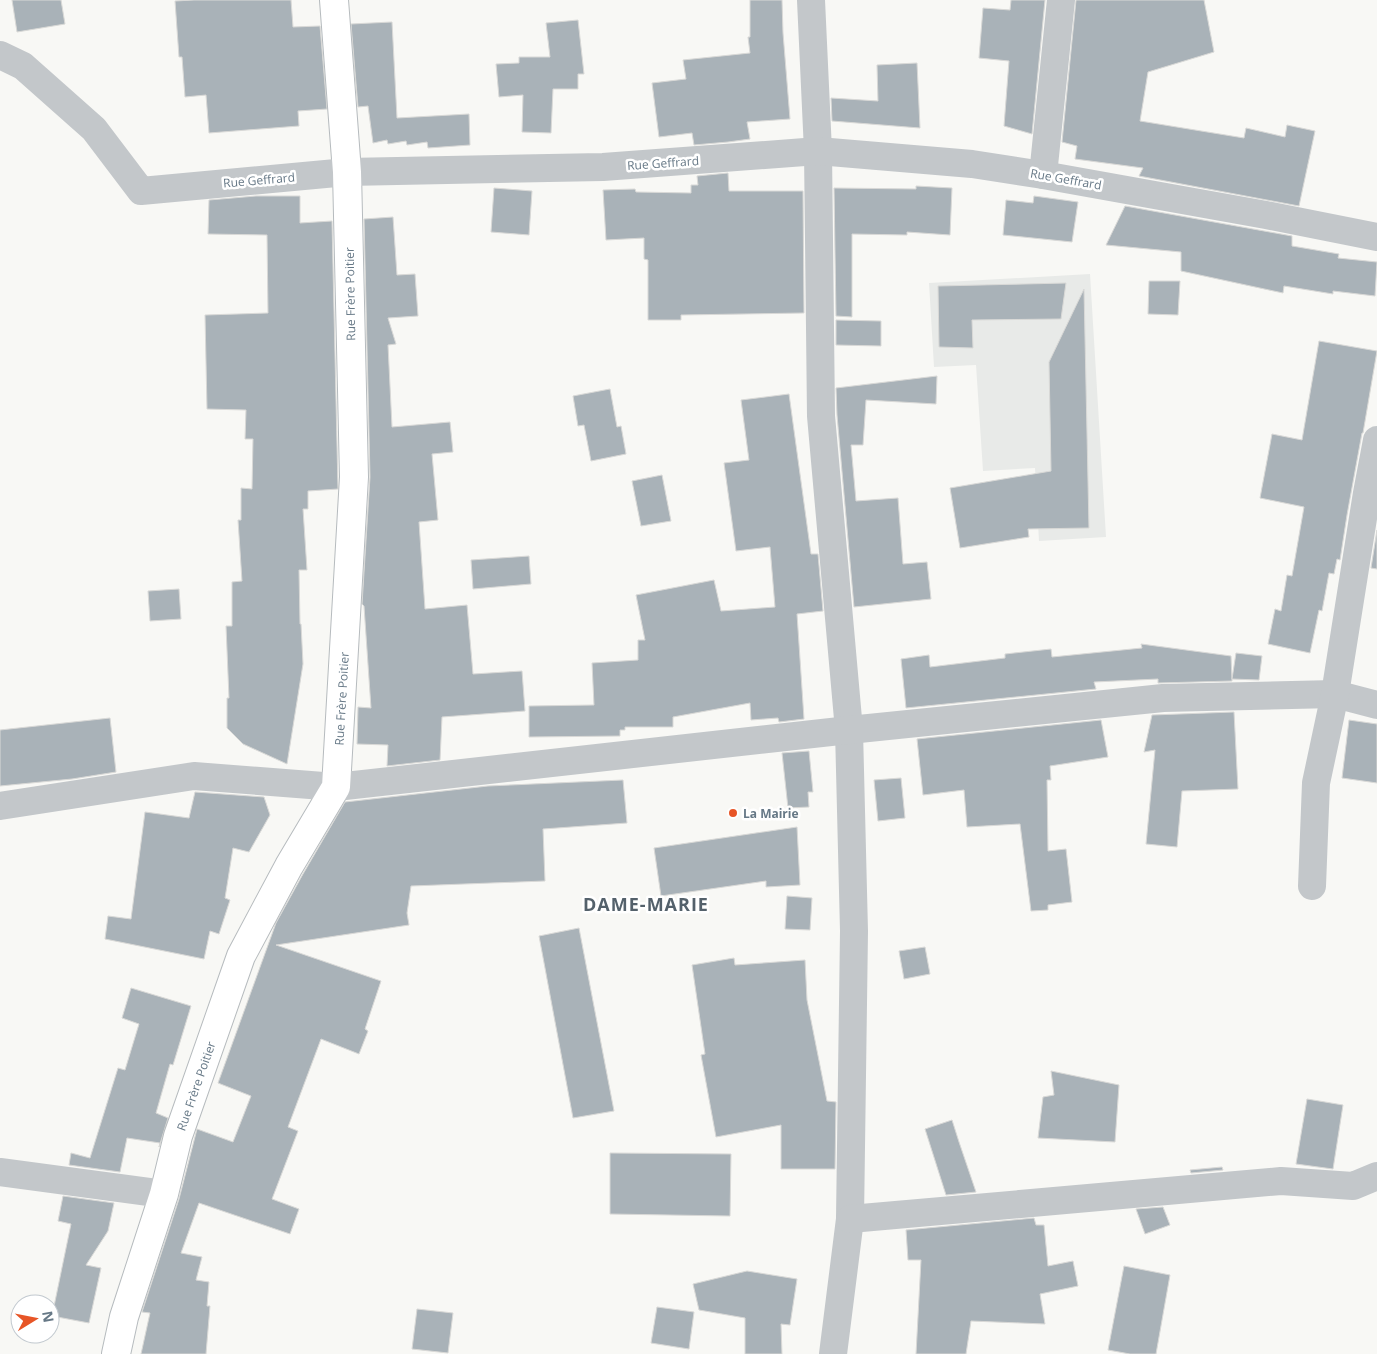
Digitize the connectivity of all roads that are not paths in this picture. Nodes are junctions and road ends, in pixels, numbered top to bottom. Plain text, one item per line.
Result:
1 (334, 0) edge
2 (811, 0) edge
3 (1061, 0) edge
4 (0, 55) edge
5 (818, 151) junction
6 (347, 172) junction
7 (1043, 175) junction
8 (1377, 237) edge
9 (1377, 440) edge
10 (1335, 694) junction
11 (1377, 705) edge
12 (850, 730) junction
13 (336, 787) junction
14 (0, 806) edge
15 (1312, 886) dead end
16 (0, 1172) edge
17 (1377, 1176) edge
18 (164, 1194) junction
19 (850, 1219) junction
20 (116, 1354) edge
21 (833, 1354) edge

1 - 6 main road, Rue Frère Poitier
2 - 5 street
3 - 7 street
4 - 6 street, Rue Geffrard
5 - 6 street, Rue Geffrard
5 - 7 street, Rue Geffrard
5 - 12 street
6 - 13 main road, Rue Frère Poitier
7 - 8 street, Rue Geffrard
9 - 10 street
10 - 11 street
10 - 12 street
10 - 15 street
12 - 13 street
12 - 19 street
13 - 14 street
13 - 18 main road, Rue Frère Poitier
16 - 18 street
17 - 19 street
18 - 20 main road, Rue Frère Poitier
19 - 21 street

